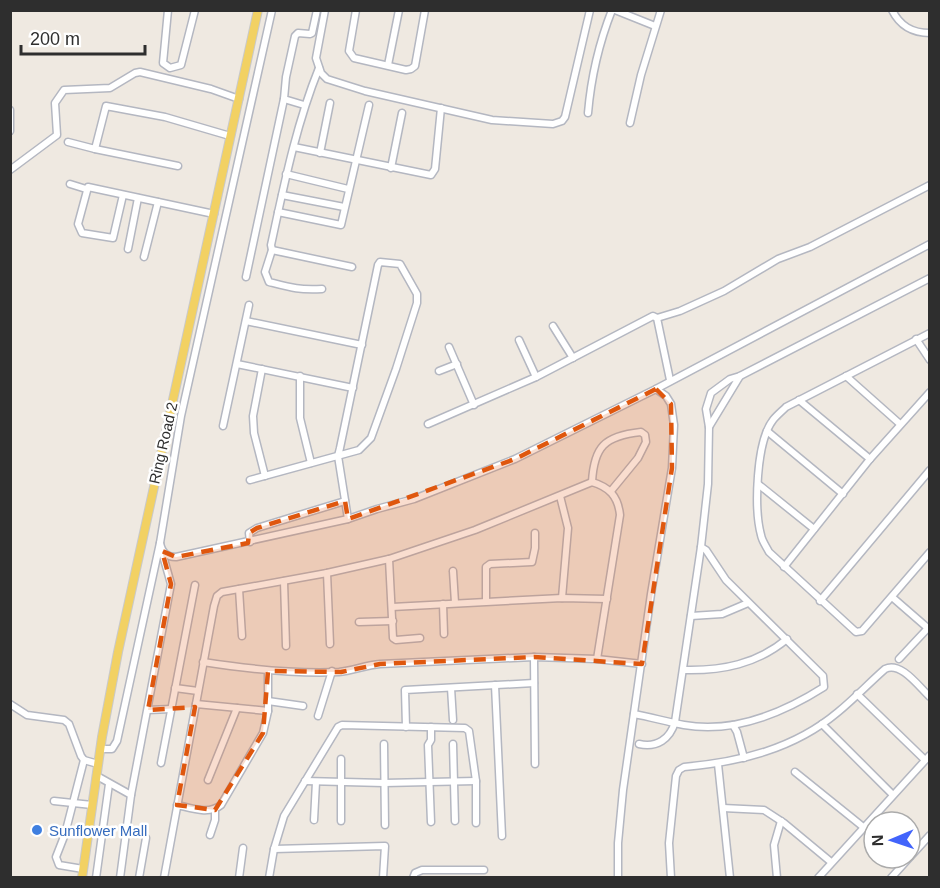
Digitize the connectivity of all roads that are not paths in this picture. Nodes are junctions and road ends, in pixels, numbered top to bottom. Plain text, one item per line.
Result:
1 (168, 10) edge
2 (195, 10) edge
3 (258, 10) edge
4 (272, 10) edge
5 (317, 10) edge
6 (325, 10) edge
7 (357, 10) edge
8 (399, 10) edge
9 (425, 10) edge
10 (590, 10) edge
11 (614, 10) edge
12 (661, 10) edge
13 (892, 10) edge
14 (654, 26) junction
15 (930, 33) edge
16 (388, 65) junction
17 (319, 68) junction
18 (239, 99) junction
19 (284, 99) junction
20 (330, 103) dead end
21 (304, 105) junction
22 (369, 105) dead end
23 (441, 108) junction
24 (10, 110) edge
25 (402, 113) dead end
26 (588, 113) dead end
27 (630, 123) dead end
28 (10, 131) edge
29 (230, 136) junction
30 (68, 142) dead end
31 (294, 147) junction
32 (95, 148) junction
33 (320, 153) junction
34 (355, 160) junction
35 (178, 166) dead end
36 (391, 168) junction
37 (10, 170) edge
38 (286, 174) junction
39 (70, 184) dead end
40 (930, 185) edge
41 (86, 189) junction
42 (348, 189) junction
43 (123, 195) junction
44 (282, 195) junction
45 (138, 198) junction
46 (158, 202) junction
47 (344, 207) junction
48 (278, 212) junction
49 (214, 214) junction
50 (118, 216) junction
51 (134, 219) junction
52 (930, 244) edge
53 (128, 249) dead end
54 (272, 250) junction
55 (144, 257) dead end
56 (352, 267) dead end
57 (246, 277) dead end
58 (930, 278) edge
59 (322, 289) dead end
60 (249, 305) dead end
61 (657, 318) junction
62 (246, 321) junction
63 (553, 326) dead end
64 (930, 333) edge
65 (916, 339) junction
66 (519, 340) dead end
67 (362, 345) junction
68 (449, 347) dead end
69 (573, 358) junction
70 (930, 360) edge
71 (237, 364) junction
72 (457, 364) junction
73 (262, 369) junction
74 (439, 371) dead end
75 (300, 376) junction
76 (740, 376) junction
77 (846, 376) junction
78 (536, 377) junction
79 (670, 380) junction
80 (353, 388) junction
81 (656, 389) junction
82 (930, 392) edge
83 (799, 399) junction
84 (474, 405) junction
85 (171, 409) junction
86 (181, 416) junction
87 (428, 424) dead end
88 (900, 424) junction
89 (223, 426) dead end
90 (709, 427) junction
91 (767, 431) junction
92 (338, 456) junction
93 (870, 459) junction
94 (310, 463) junction
95 (930, 470) edge
96 (265, 476) junction
97 (250, 480) dead end
98 (592, 482) junction
99 (758, 484) junction
100 (611, 491) junction
101 (843, 494) junction
102 (560, 496) junction
103 (345, 501) junction
104 (348, 519) junction
105 (814, 529) junction
106 (535, 533) dead end
107 (250, 542) junction
108 (160, 543) junction
109 (701, 548) junction
110 (162, 551) junction
111 (930, 552) edge
112 (389, 559) junction
113 (784, 567) junction
114 (453, 571) dead end
115 (327, 573) junction
116 (284, 581) junction
117 (195, 585) dead end
118 (239, 589) junction
119 (892, 597) junction
120 (562, 598) junction
121 (606, 599) junction
122 (486, 601) junction
123 (820, 601) junction
124 (455, 603) junction
125 (748, 603) junction
126 (443, 604) junction
127 (392, 607) junction
128 (691, 616) junction
129 (393, 621) junction
130 (359, 622) dead end
131 (929, 629) edge
132 (444, 634) dead end
133 (242, 636) dead end
134 (420, 638) dead end
135 (787, 639) junction
136 (330, 645) dead end
137 (286, 646) dead end
138 (534, 657) junction
139 (597, 659) junction
140 (899, 659) dead end
141 (203, 662) junction
142 (642, 664) junction
143 (684, 670) junction
144 (268, 671) junction
145 (332, 671) junction
146 (534, 683) junction
147 (495, 686) junction
148 (175, 688) junction
149 (451, 688) junction
150 (198, 690) junction
151 (857, 694) junction
152 (930, 697) edge
153 (268, 701) junction
154 (10, 704) edge
155 (195, 704) junction
156 (303, 706) dead end
157 (237, 708) junction
158 (171, 709) junction
159 (148, 710) junction
160 (268, 711) junction
161 (634, 714) junction
162 (318, 716) dead end
163 (453, 720) dead end
164 (675, 722) junction
165 (822, 724) junction
166 (733, 725) junction
167 (406, 727) junction
168 (431, 727) junction
169 (384, 744) dead end
170 (453, 744) dead end
171 (639, 744) dead end
172 (100, 749) junction
173 (744, 758) junction
174 (927, 758) edge
175 (341, 759) dead end
176 (84, 760) junction
177 (161, 763) dead end
178 (98, 764) junction
179 (535, 764) dead end
180 (718, 764) junction
181 (795, 772) dead end
182 (97, 776) junction
183 (208, 780) dead end
184 (476, 781) junction
185 (305, 782) junction
186 (316, 782) junction
187 (342, 782) junction
188 (429, 782) junction
189 (454, 782) junction
190 (384, 783) junction
191 (109, 784) junction
192 (892, 794) junction
193 (131, 795) junction
194 (54, 801) dead end
195 (74, 802) junction
196 (93, 805) junction
197 (177, 805) junction
198 (723, 808) junction
199 (215, 810) junction
200 (877, 810) edge
201 (314, 820) dead end
202 (341, 821) dead end
203 (455, 821) dead end
204 (781, 821) junction
205 (431, 822) dead end
206 (476, 823) dead end
207 (385, 825) dead end
208 (862, 826) joint
209 (210, 835) dead end
210 (502, 836) dead end
211 (146, 838) dead end
212 (243, 848) dead end
213 (274, 849) junction
214 (831, 862) junction
215 (484, 870) dead end
216 (82, 873) edge
217 (96, 878) edge
218 (120, 878) edge
219 (139, 878) edge
220 (164, 878) edge
221 (239, 878) edge
222 (269, 878) edge
223 (383, 878) edge
224 (413, 878) edge
225 (618, 878) edge
226 (670, 878) edge
227 (730, 878) edge
228 (777, 878) edge
229 (818, 878) edge

1 - 2 street
3 - 18 main road, Ring Road 2
4 - 86 street
5 - 19 street
6 - 17 street
7 - 16 street
8 - 16 street
9 - 16 street
10 - 23 street
11 - 14 street
11 - 26 street
12 - 14 street
13 - 15 street
14 - 27 street
17 - 21 street
17 - 23 street
18 - 29 main road, Ring Road 2
18 - 37 street
19 - 21 street
19 - 57 street
20 - 33 street
21 - 31 street
22 - 34 street
23 - 36 street
24 - 28 street
25 - 36 street
29 - 32 street
29 - 49 main road, Ring Road 2
30 - 32 street
31 - 33 street
31 - 38 street
32 - 35 street
33 - 34 street
34 - 36 street
34 - 42 street
38 - 42 street
38 - 44 street
39 - 41 street
40 - 61 street
41 - 43 street
41 - 50 street
42 - 47 street
43 - 45 street
43 - 50 street
44 - 47 street
44 - 48 street
45 - 46 street
45 - 51 street
46 - 49 street
46 - 55 street
47 - 48 street
48 - 54 street
49 - 85 main road, Ring Road 2
50 - 51 street
51 - 53 street
52 - 79 street
54 - 56 street
54 - 59 street
58 - 76 street
60 - 62 street
61 - 69 street
61 - 79 street
62 - 67 street
62 - 71 street
63 - 69 street
64 - 65 street
65 - 70 street
65 - 77 street
66 - 78 street
67 - 80 street
67 - 92 street
68 - 72 street
69 - 78 street
71 - 73 street
71 - 89 street
72 - 74 street
72 - 84 street
73 - 75 street
73 - 96 street
75 - 80 street
75 - 94 street
76 - 90 street
76 - 90 street
77 - 83 street
77 - 88 street
78 - 84 street
79 - 81 street
80 - 92 street
81 - 104 street
81 - 142 street
82 - 88 street
83 - 91 street
83 - 93 street
84 - 87 street
85 - 86 street
85 - 172 main road, Ring Road 2
86 - 108 street
88 - 93 street
90 - 109 street
91 - 99 street
91 - 101 street
92 - 94 street
92 - 103 street
93 - 101 street
94 - 96 street
95 - 123 street
96 - 97 street
98 - 100 street
98 - 100 street
98 - 102 street
99 - 105 street
99 - 113 street
100 - 121 street
101 - 105 street
102 - 112 street
102 - 120 street
103 - 104 street
103 - 107 street
104 - 107 street
105 - 113 street
106 - 122 street
107 - 110 street
108 - 110 street
108 - 172 street
109 - 125 street
109 - 128 street
110 - 159 street
111 - 119 street
112 - 115 street
112 - 127 street
113 - 123 street
114 - 124 street
115 - 116 street
115 - 136 street
116 - 118 street
116 - 137 street
117 - 148 street
118 - 133 street
118 - 141 street
119 - 123 street
119 - 131 street
120 - 121 street
120 - 122 street
121 - 139 street
122 - 124 street
124 - 126 street
125 - 128 street
125 - 135 street
126 - 127 street
126 - 132 street
127 - 129 street
128 - 143 street
129 - 130 street
129 - 134 street
131 - 140 street
135 - 143 street
135 - 166 street
138 - 139 street
138 - 145 street
138 - 146 street
139 - 142 street
141 - 144 street
141 - 150 street
142 - 161 street
143 - 164 street
144 - 145 street
144 - 153 street
145 - 162 street
146 - 147 street
146 - 179 street
147 - 149 street
147 - 210 street
148 - 150 street
148 - 158 street
149 - 163 street
149 - 167 street
150 - 155 street
151 - 152 street
151 - 165 street
151 - 174 street
153 - 156 street
153 - 160 street
154 - 176 street
155 - 157 street
155 - 197 street
157 - 160 street
157 - 183 street
158 - 159 street
158 - 177 street
159 - 193 street
160 - 199 street
161 - 164 street
161 - 225 street
164 - 166 street
164 - 171 street
165 - 173 street
165 - 192 street
166 - 173 street
167 - 168 street
167 - 185 street
168 - 184 street
168 - 188 street
169 - 190 street
170 - 189 street
172 - 178 main road, Ring Road 2
173 - 180 street
174 - 192 street
175 - 187 street
176 - 178 street
176 - 195 street
178 - 182 main road, Ring Road 2
180 - 198 street
180 - 226 street
181 - 208 street
182 - 191 street
182 - 196 main road, Ring Road 2
184 - 189 street
184 - 206 street
185 - 186 street
185 - 213 street
186 - 187 street
186 - 201 street
187 - 190 street
187 - 202 street
188 - 189 street
188 - 190 street
188 - 205 street
189 - 203 street
190 - 207 street
191 - 193 street
191 - 217 street
192 - 200 street
193 - 218 street
194 - 195 street
195 - 196 street
195 - 216 street
196 - 216 main road, Ring Road 2
197 - 199 street
197 - 220 street
198 - 204 street
198 - 227 street
199 - 209 street
204 - 214 street
204 - 228 street
208 - 214 street
211 - 219 street
212 - 221 street
213 - 222 street
213 - 223 street
214 - 229 street
215 - 224 street

